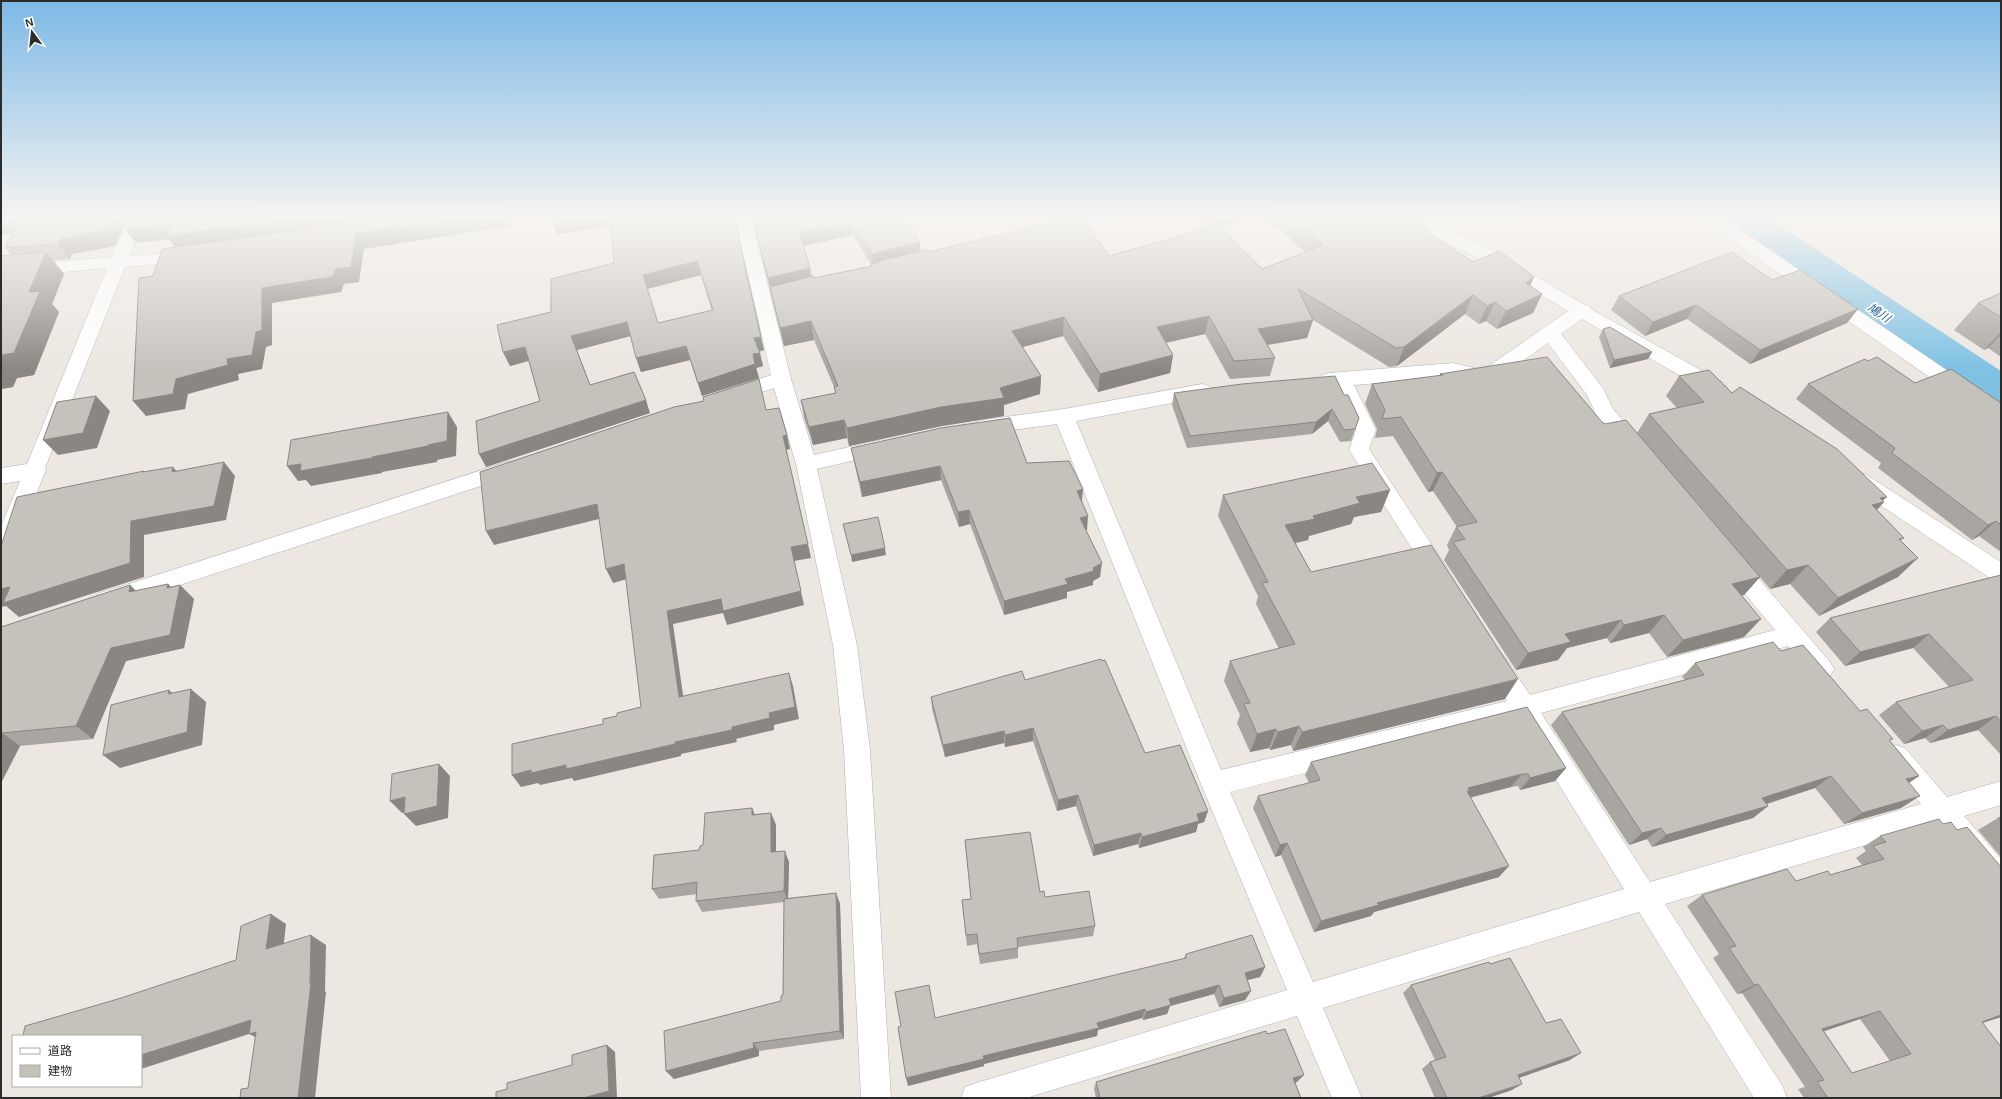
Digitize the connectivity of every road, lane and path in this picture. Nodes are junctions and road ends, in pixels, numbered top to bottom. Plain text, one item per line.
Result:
1 (33, 269) edge
2 (115, 269) edge
3 (760, 269) edge
4 (1508, 269) edge
5 (1786, 269) edge
6 (1, 272) edge
7 (1583, 310) junction
8 (1550, 333) junction
9 (781, 379) junction
10 (1342, 379) junction
11 (1310, 381) edge
12 (1223, 388) edge
13 (1729, 396) edge
14 (714, 401) edge
15 (1064, 416) junction
16 (2001, 417) edge
17 (964, 430) edge
18 (896, 444) edge
19 (1645, 460) edge
20 (529, 463) edge
21 (806, 464) junction
22 (36, 470) junction
23 (1846, 472) edge
24 (1, 476) edge
25 (1722, 551) edge
26 (1, 553) edge
27 (2001, 574) edge
28 (1452, 592) edge
29 (92, 604) edge
30 (1793, 635) junction
31 (1486, 646) edge
32 (1834, 684) edge
33 (1524, 707) junction
34 (1880, 738) edge
35 (1214, 784) junction
36 (2001, 793) edge
37 (1942, 811) junction
38 (2001, 879) edge
39 (1644, 897) junction
40 (1304, 999) junction
41 (876, 1098) edge
42 (976, 1098) edge
43 (1346, 1098) edge
44 (1772, 1098) edge

1 - 6 street
2 - 22 street
3 - 9 street
4 - 7 street
5 - 16 street
7 - 8 street
7 - 13 street
8 - 10 street
8 - 19 street
9 - 14 street
9 - 21 street
10 - 11 street
10 - 28 street
12 - 15 street
15 - 17 street
15 - 35 street
18 - 21 street
20 - 29 street
21 - 41 street
22 - 24 street
22 - 26 street
23 - 27 street
25 - 30 street
30 - 32 street
30 - 33 street
31 - 33 street
33 - 35 street
33 - 39 street
34 - 37 street
35 - 40 street
36 - 37 street
37 - 38 street
37 - 39 street
39 - 40 street
39 - 44 street
40 - 42 street
40 - 43 street

